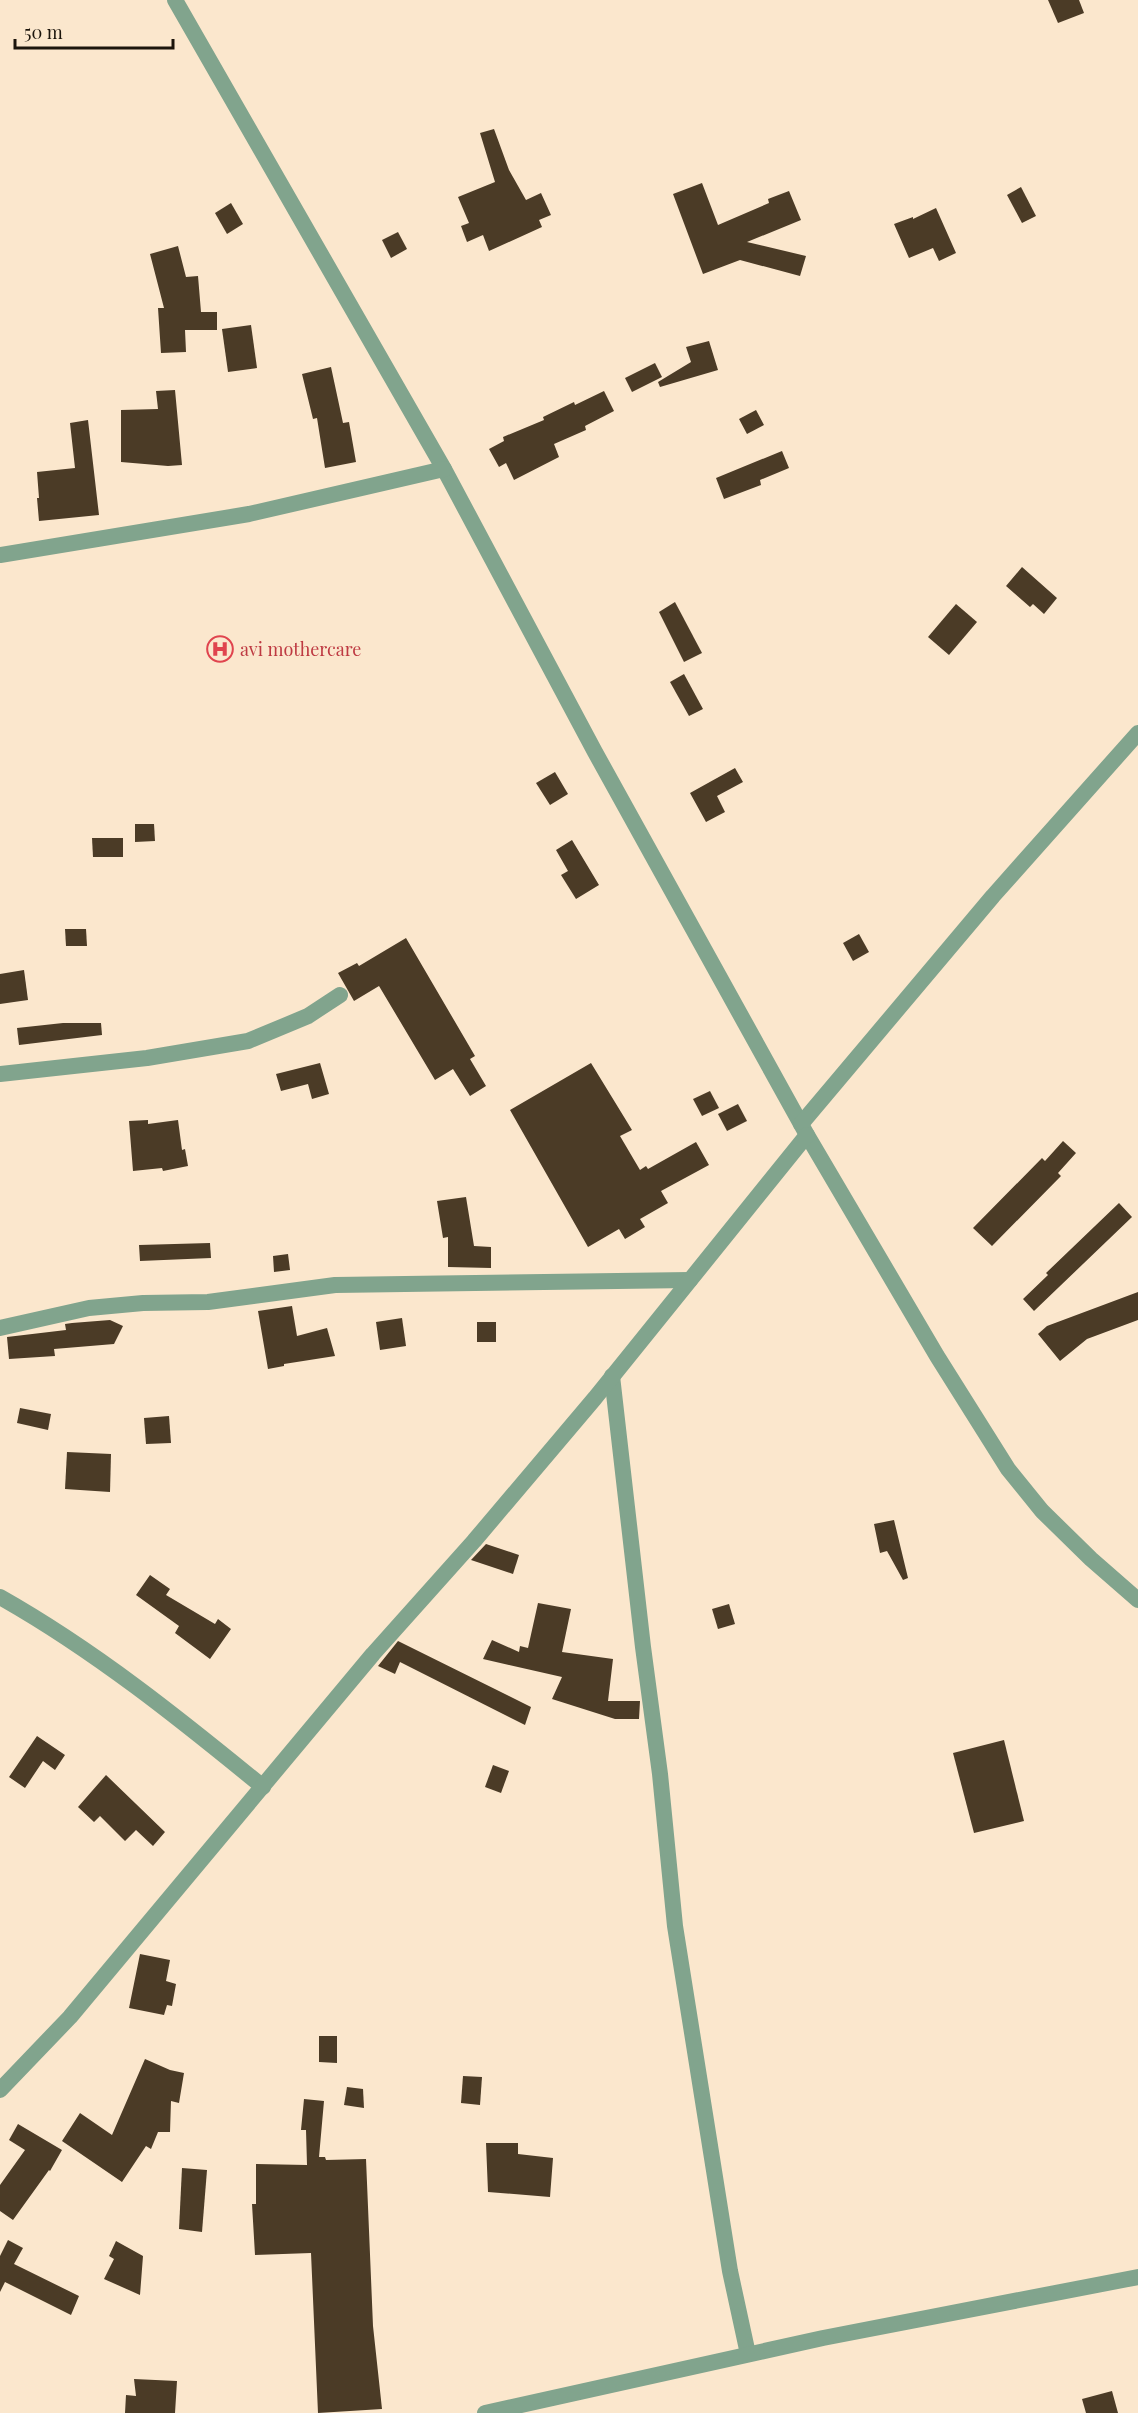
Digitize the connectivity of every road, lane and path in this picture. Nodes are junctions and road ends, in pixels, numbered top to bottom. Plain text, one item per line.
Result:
1 (175, 0) edge
2 (444, 468) junction
3 (0, 555) edge
4 (1138, 733) edge
5 (340, 995) dead end
6 (0, 1074) edge
7 (804, 1130) junction
8 (690, 1280) junction
9 (0, 1328) edge
10 (612, 1376) junction
11 (0, 1597) edge
12 (1138, 1600) edge
13 (263, 1787) junction
14 (0, 2090) edge
15 (1138, 2277) edge
16 (748, 2354) junction
17 (485, 2413) edge

1 - 2 street
2 - 3 street
2 - 7 street
4 - 7 street
5 - 6 street
7 - 8 street
7 - 12 street
8 - 9 street
8 - 10 street
10 - 13 street
10 - 16 street
11 - 13 street
13 - 14 street
15 - 16 street
16 - 17 street

